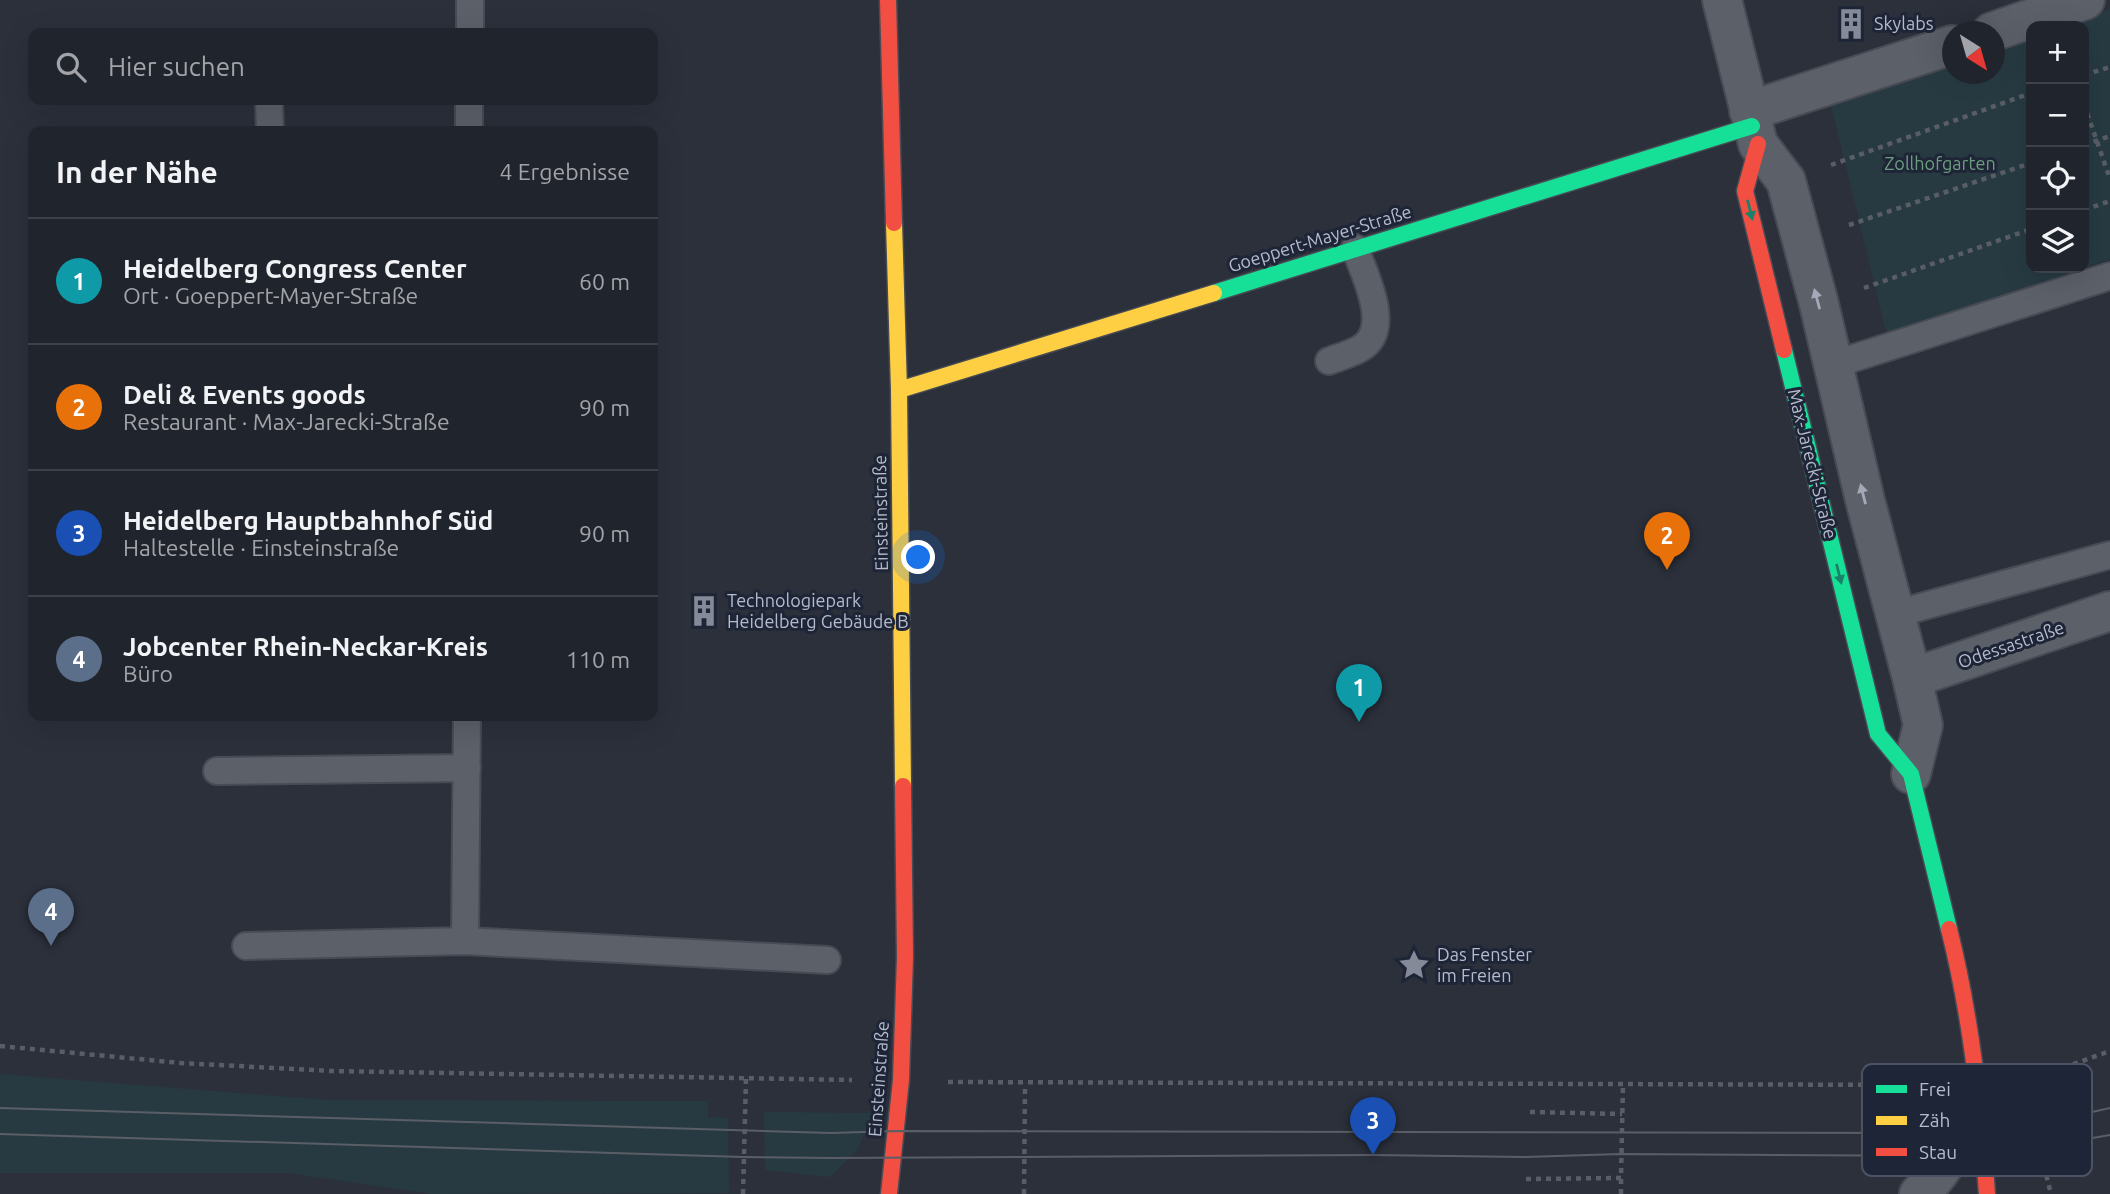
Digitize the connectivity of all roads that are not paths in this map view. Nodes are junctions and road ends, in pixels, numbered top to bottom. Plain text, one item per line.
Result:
1 (470, 0) edge
2 (888, 0) edge
3 (1722, 0) edge
4 (2085, 0) edge
5 (470, 28) edge
6 (2005, 28) edge
7 (1942, 49) edge
8 (269, 105) edge
9 (470, 105) edge
10 (270, 126) edge
11 (469, 126) edge
12 (1753, 127) junction
13 (1355, 248) junction
14 (2110, 276) edge
15 (1329, 361) dead end
16 (1832, 365) junction
17 (899, 390) junction
18 (2110, 555) edge
19 (2110, 611) edge
20 (1895, 614) junction
21 (1912, 678) junction
22 (467, 721) edge
23 (467, 768) junction
24 (217, 771) dead end
25 (1911, 774) junction
26 (465, 941) junction
27 (246, 946) dead end
28 (827, 960) dead end
29 (1974, 1064) edge
30 (1939, 1176) edge
31 (1986, 1176) edge
32 (889, 1194) edge
33 (1919, 1194) edge
34 (1987, 1194) edge

1 - 5 lane
2 - 17 street, Einsteinstraße
3 - 12 street, Max-Jarecki-Straße
4 - 6 street
7 - 12 street
8 - 10 lane
9 - 11 lane
12 - 13 street, Goeppert-Mayer-Straße
16 -> 12 street, Max-Jarecki-Straße
12 -> 25 street, Max-Jarecki-Straße
13 - 15 lane
13 - 17 street, Goeppert-Mayer-Straße
14 - 16 lane
20 -> 16 street, Max-Jarecki-Straße
17 - 32 street, Einsteinstraße
18 - 20 lane
19 - 21 street, Odessastraße
20 - 21 street, Max-Jarecki-Straße
21 - 25 street, Max-Jarecki-Straße
22 - 23 lane
23 - 24 lane
23 - 26 lane
25 - 29 street, Max-Jarecki-Straße
26 - 27 lane
26 - 28 lane
30 - 33 street, Max-Jarecki-Straße
31 - 34 street, Max-Jarecki-Straße

